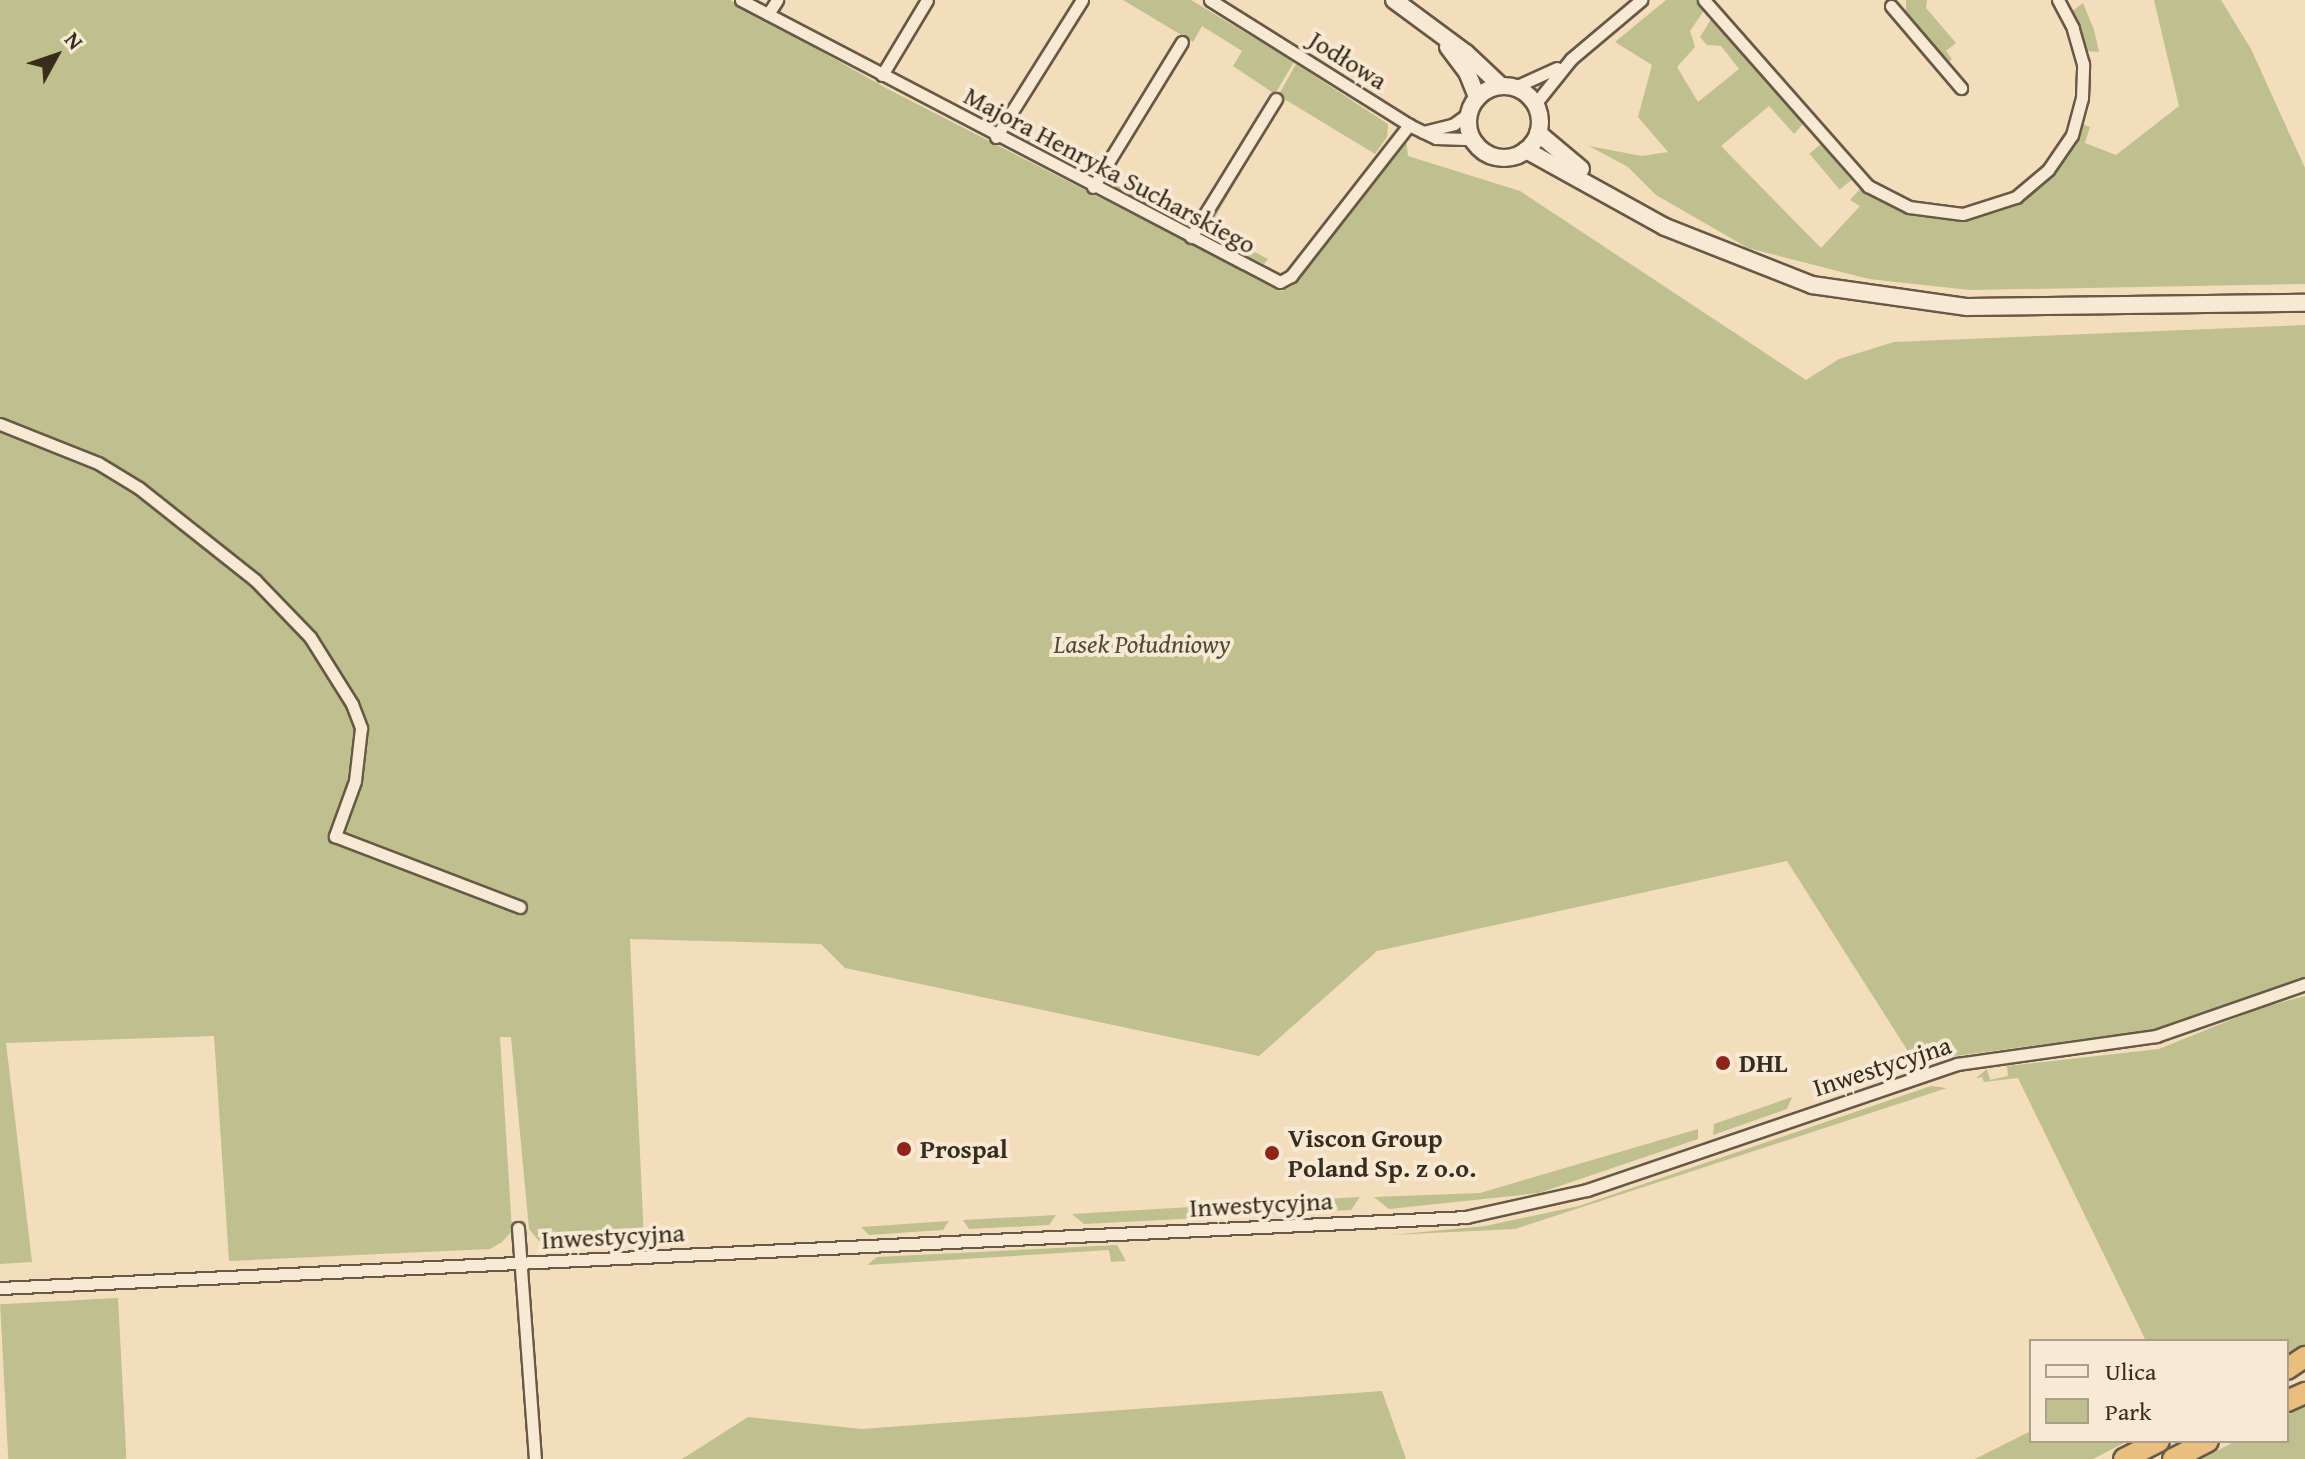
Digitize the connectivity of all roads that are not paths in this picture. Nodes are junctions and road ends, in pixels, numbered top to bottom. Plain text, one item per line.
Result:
1 (741, 0) edge
2 (777, 0) edge
3 (927, 0) edge
4 (1082, 0) edge
5 (1210, 0) edge
6 (1394, 0) edge
7 (1641, 0) edge
8 (1704, 0) edge
9 (2058, 0) edge
10 (1892, 2) edge
11 (768, 14) junction
12 (1437, 33) junction
13 (1182, 42) dead end
14 (1571, 59) junction
15 (882, 75) junction
16 (1508, 86) junction
17 (1961, 88) dead end
18 (1477, 97) junction
19 (1276, 99) dead end
20 (1535, 104) junction
21 (1469, 113) junction
22 (1409, 125) junction
23 (1423, 132) junction
24 (1538, 133) junction
25 (996, 137) junction
26 (1472, 139) junction
27 (1526, 150) junction
28 (1093, 187) junction
29 (1603, 189) junction
30 (1191, 237) junction
31 (2305, 303) edge
32 (0, 424) edge
33 (520, 907) dead end
34 (2305, 984) edge
35 (518, 1228) dead end
36 (520, 1263) junction
37 (0, 1288) edge
38 (2155, 1443) edge
39 (2204, 1443) edge
40 (535, 1459) edge
41 (2124, 1459) edge
42 (2173, 1459) edge

1 - 11 street, Majora Henryka Sucharskiego
2 - 11 street
3 - 15 street
4 - 25 street
5 - 22 street, Jodłowa
6 - 12 main road
7 - 14 street
8 - 9 street
10 - 17 street
11 - 15 street, Majora Henryka Sucharskiego
12 - 16 main road
12 - 18 main road
13 - 28 street
14 - 16 street
14 - 20 street
15 - 25 street, Majora Henryka Sucharskiego
16 - 18 main road
16 - 20 main road
18 - 21 main road
19 - 30 street
20 - 24 main road
21 - 23 street
21 - 26 main road
22 - 23 street, Jodłowa
22 - 30 street, Majora Henryka Sucharskiego
23 - 26 street, Jodłowa
24 - 27 main road
24 - 29 main road
25 - 28 street, Majora Henryka Sucharskiego
26 - 27 main road
27 - 29 main road
28 - 30 street, Majora Henryka Sucharskiego
29 - 31 main road
32 - 33 street
34 - 36 street, Inwestycyjna
35 - 36 street
36 - 37 street, Inwestycyjna
36 - 40 street, Inwestycyjna
38 - 41 highway
39 - 42 highway

